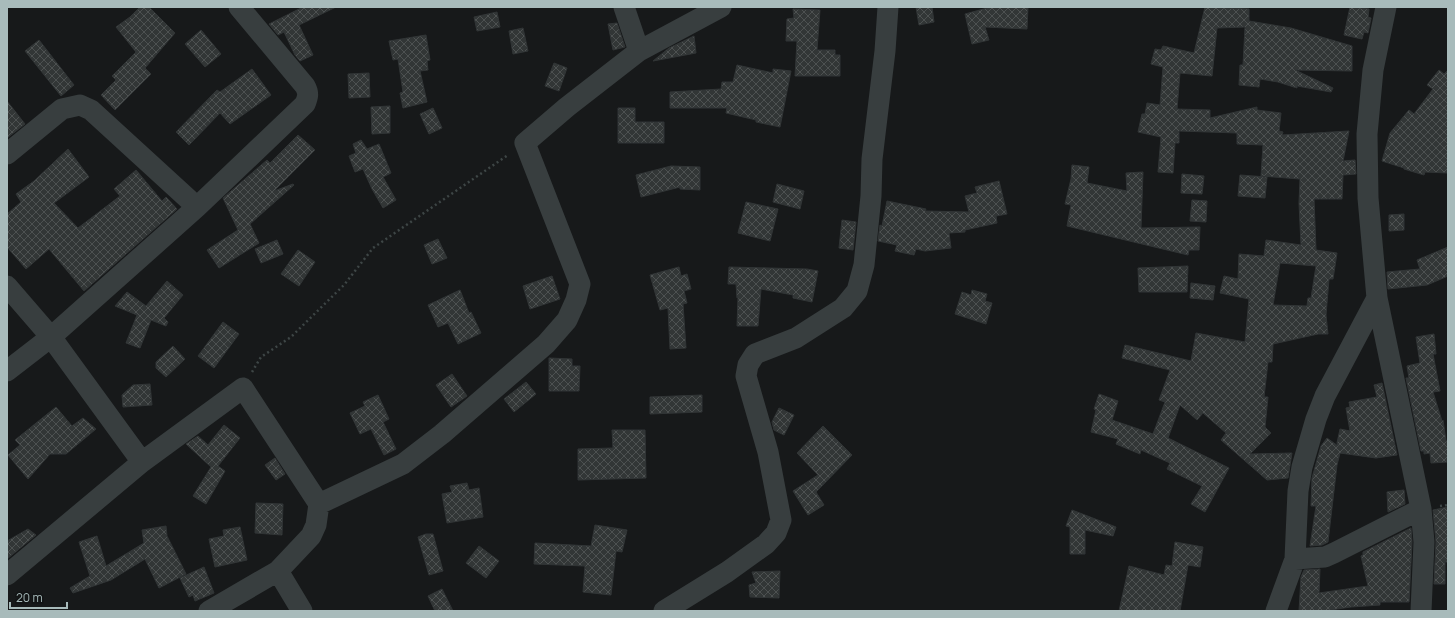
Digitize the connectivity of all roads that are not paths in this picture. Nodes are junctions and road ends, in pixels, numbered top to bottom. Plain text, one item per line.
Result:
1 (239, 7) edge
2 (624, 7) edge
3 (720, 7) edge
4 (888, 7) edge
5 (1386, 7) edge
6 (639, 50) junction
7 (7, 154) edge
8 (197, 207) junction
9 (7, 286) edge
10 (1377, 298) junction
11 (51, 336) junction
12 (7, 370) edge
13 (142, 462) junction
14 (319, 504) junction
15 (1421, 508) junction
16 (1295, 559) junction
17 (278, 571) junction
18 (7, 575) edge
19 (209, 611) edge
20 (302, 611) edge
21 (664, 611) edge
22 (1276, 611) edge
23 (1421, 611) edge

1 - 8 street
2 - 6 street
3 - 6 street
4 - 21 street
5 - 10 street
6 - 14 street
7 - 8 street
8 - 11 street
9 - 11 street
10 - 15 street
10 - 16 street
11 - 12 street
11 - 13 street
13 - 14 street
13 - 18 street
14 - 17 street
15 - 16 street
15 - 23 street
16 - 22 street
17 - 19 street
17 - 20 street

